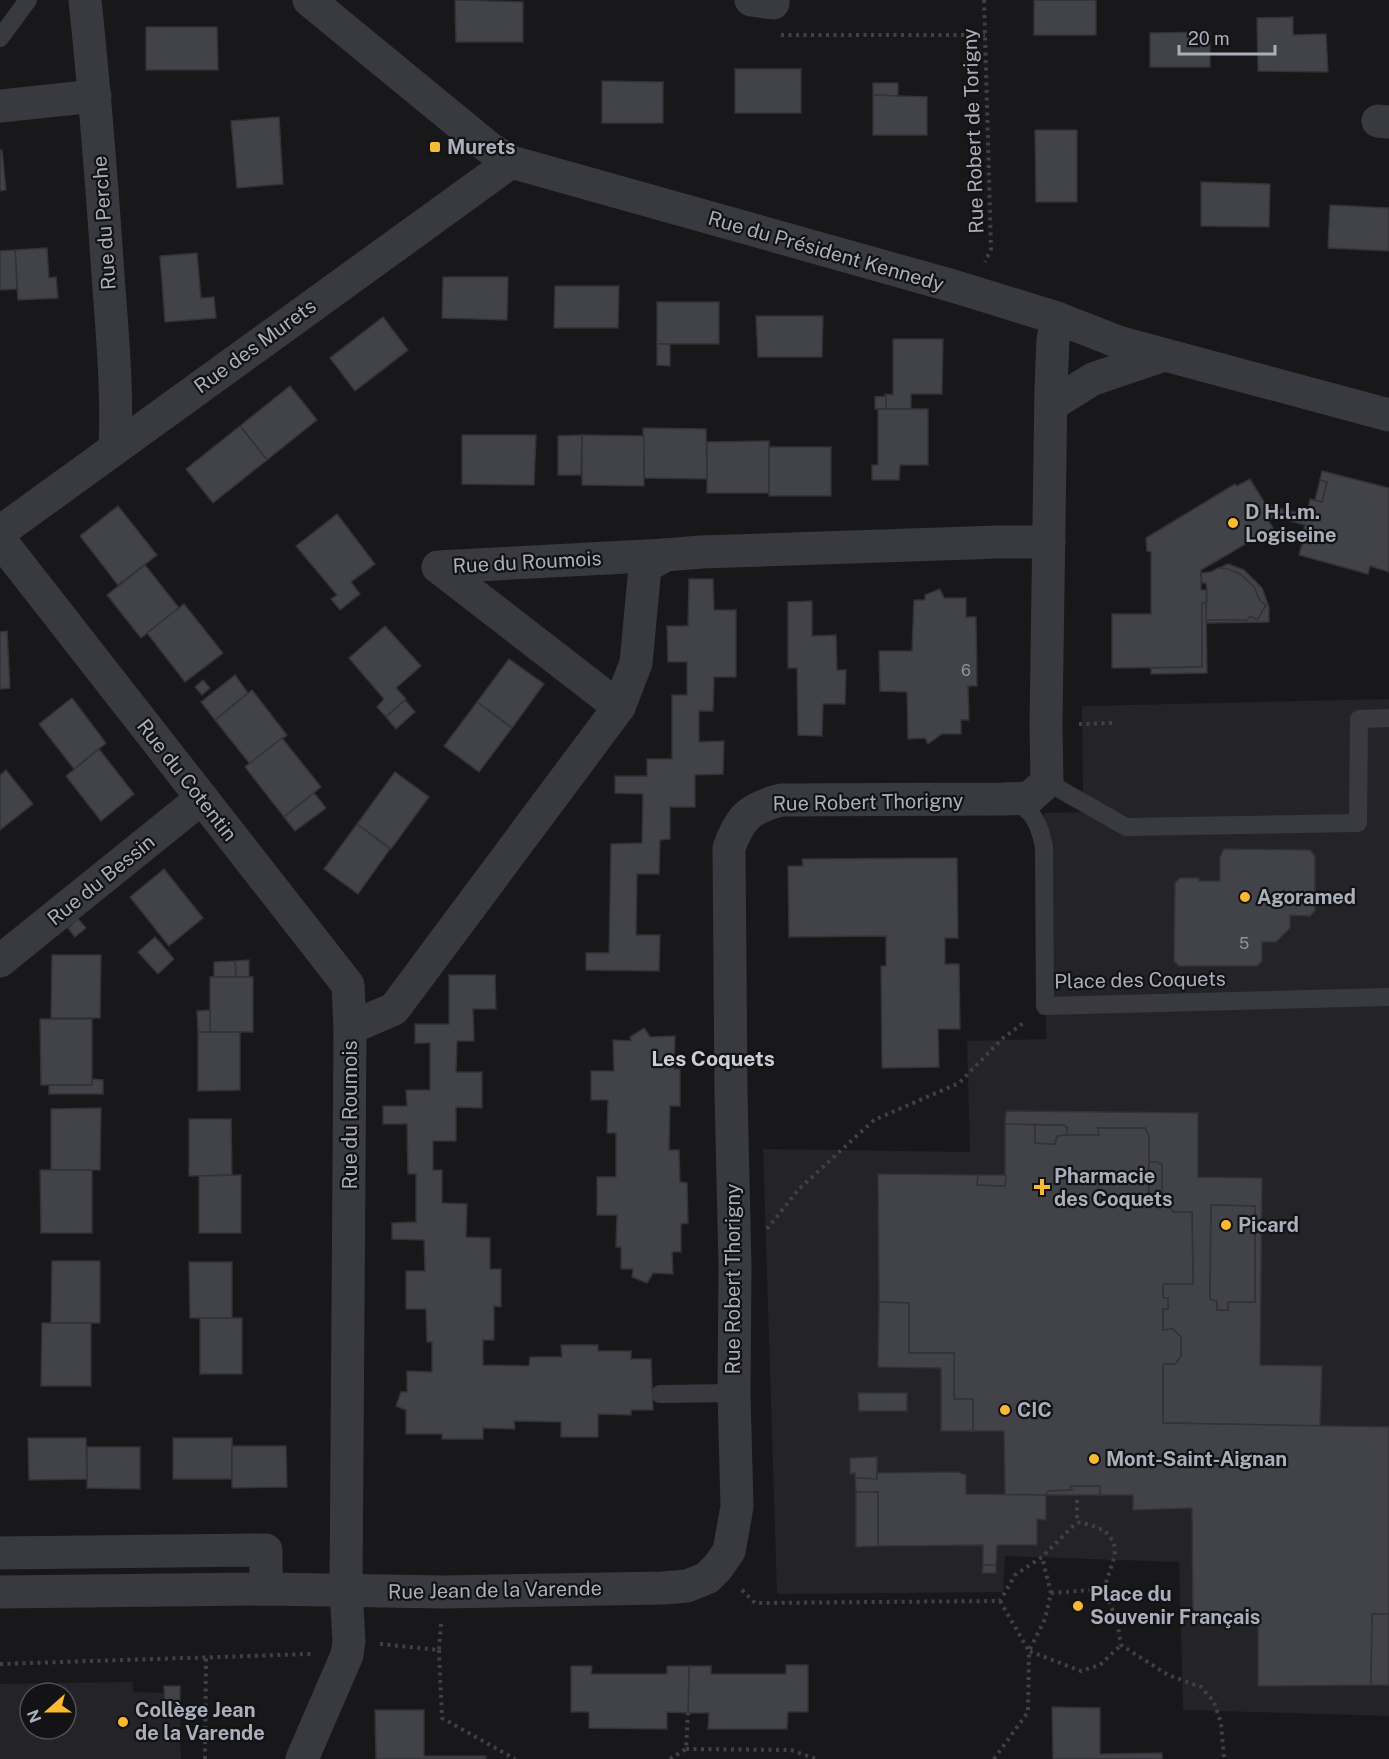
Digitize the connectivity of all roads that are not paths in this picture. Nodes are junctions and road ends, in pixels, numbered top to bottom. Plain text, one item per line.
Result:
1 (28, 0) edge
2 (85, 0) edge
3 (309, 0) edge
4 (0, 38) edge
5 (95, 96) junction
6 (0, 106) edge
7 (511, 162) junction
8 (1057, 318) junction
9 (1164, 355) junction
10 (1051, 405) junction
11 (1389, 415) edge
12 (115, 447) junction
13 (0, 532) edge
14 (0, 540) edge
15 (1049, 542) junction
16 (665, 555) junction
17 (619, 707) junction
18 (1389, 718) edge
19 (1047, 782) junction
20 (202, 798) junction
21 (1003, 800) junction
22 (0, 961) edge
23 (1389, 998) edge
24 (350, 1028) junction
25 (734, 1393) junction
26 (660, 1394) dead end
27 (0, 1553) edge
28 (718, 1567) joint
29 (266, 1589) junction
30 (346, 1590) junction
31 (0, 1592) edge
32 (302, 1759) edge

1 - 4 lane
2 - 5 street, Rue du Perche
3 - 7 street, Rue du Président Kennedy
5 - 6 street
5 - 12 street, Rue du Perche
7 - 8 street, Rue du Président Kennedy
7 - 12 street, Rue des Murets
8 - 9 street, Rue du Président Kennedy
8 - 10 street
9 - 10 street
9 - 11 street, Rue du Président Kennedy
10 - 15 street
12 - 13 street, Rue des Murets
14 - 20 street, Rue du Cotentin
15 - 16 street, Rue du Roumois
15 - 19 street
16 - 17 street, Rue du Roumois
16 - 17 street, Rue du Roumois
17 - 24 street, Rue du Roumois
18 - 19 lane
19 - 21 street, Rue Robert Thorigny
20 - 22 street, Rue du Bessin
20 - 24 street, Rue du Cotentin
21 - 23 lane, Place des Coquets
21 - 25 street, Rue Robert Thorigny
24 - 30 street, Rue du Roumois
25 - 26 lane
25 - 28 street, Rue Robert Thorigny
27 - 29 street
28 - 30 street, Rue Jean de la Varende
29 - 30 street, Rue Jean de la Varende
29 - 31 street, Rue Jean de la Varende
30 - 32 street, Rue du Roumois

